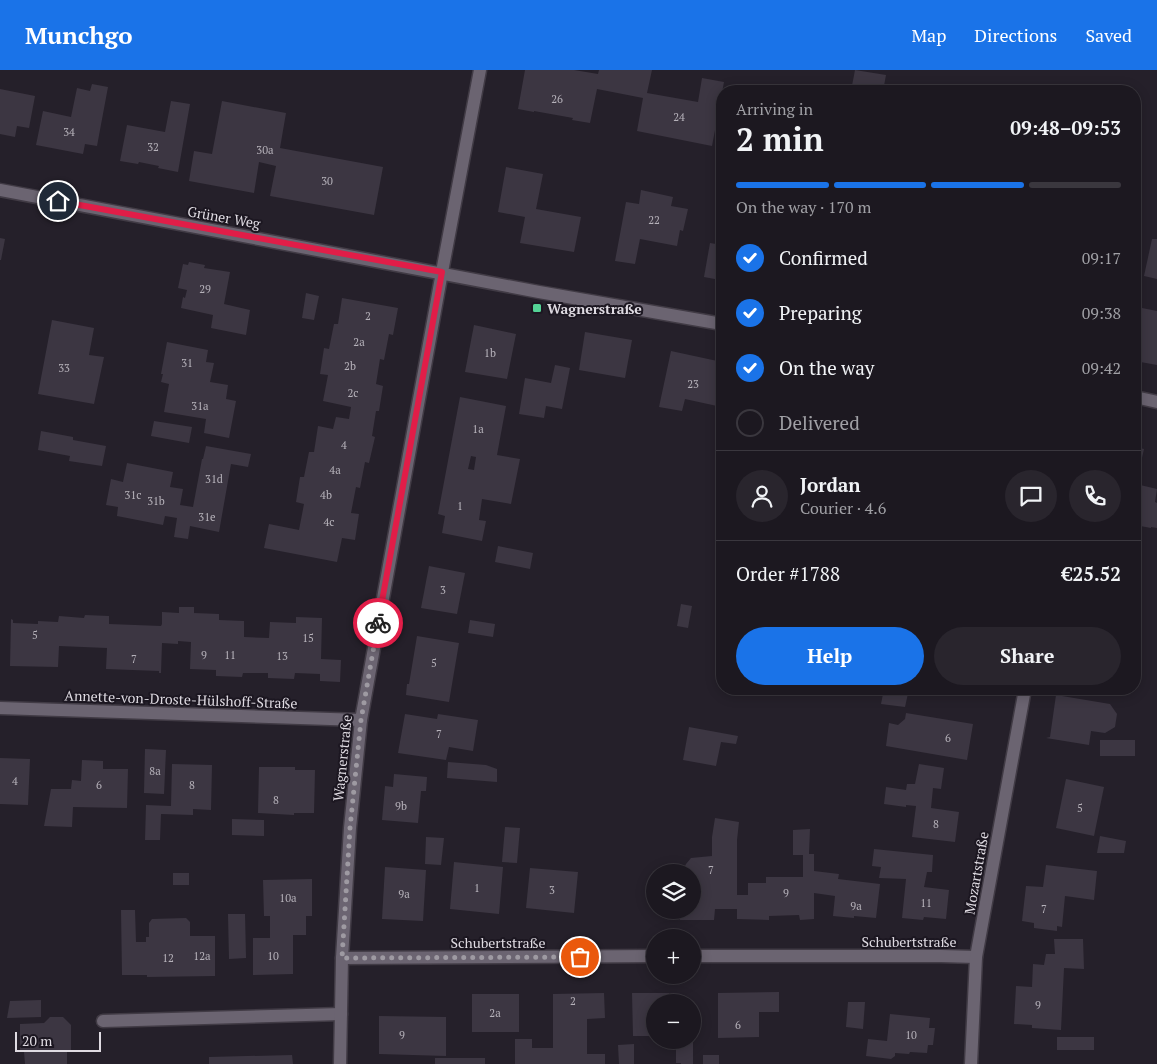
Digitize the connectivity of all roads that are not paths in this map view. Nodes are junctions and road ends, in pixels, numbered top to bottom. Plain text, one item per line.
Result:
1 (480, 70) edge
2 (0, 190) edge
3 (442, 272) junction
4 (716, 323) edge
5 (1141, 398) edge
6 (1157, 402) edge
7 (1024, 695) edge
8 (0, 708) edge
9 (361, 720) junction
10 (646, 956) edge
11 (701, 956) edge
12 (976, 957) junction
13 (342, 958) junction
14 (341, 1014) junction
15 (103, 1021) dead end
16 (340, 1064) edge
17 (971, 1064) edge

1 - 3 street
2 - 3 street, Grüner Weg
3 - 4 street, Grüner Weg
3 - 9 street, Wagnerstraße
5 - 6 street
7 - 12 street, Mozartstraße
8 - 9 street, Annette-von-Droste-Hülshoff-Straße
9 - 13 street, Wagnerstraße
10 - 13 street, Schubertstraße
11 - 12 street, Schubertstraße
12 - 17 street, Mozartstraße
13 - 14 street, Wagnerstraße
14 - 15 street
14 - 16 street, Wagnerstraße

